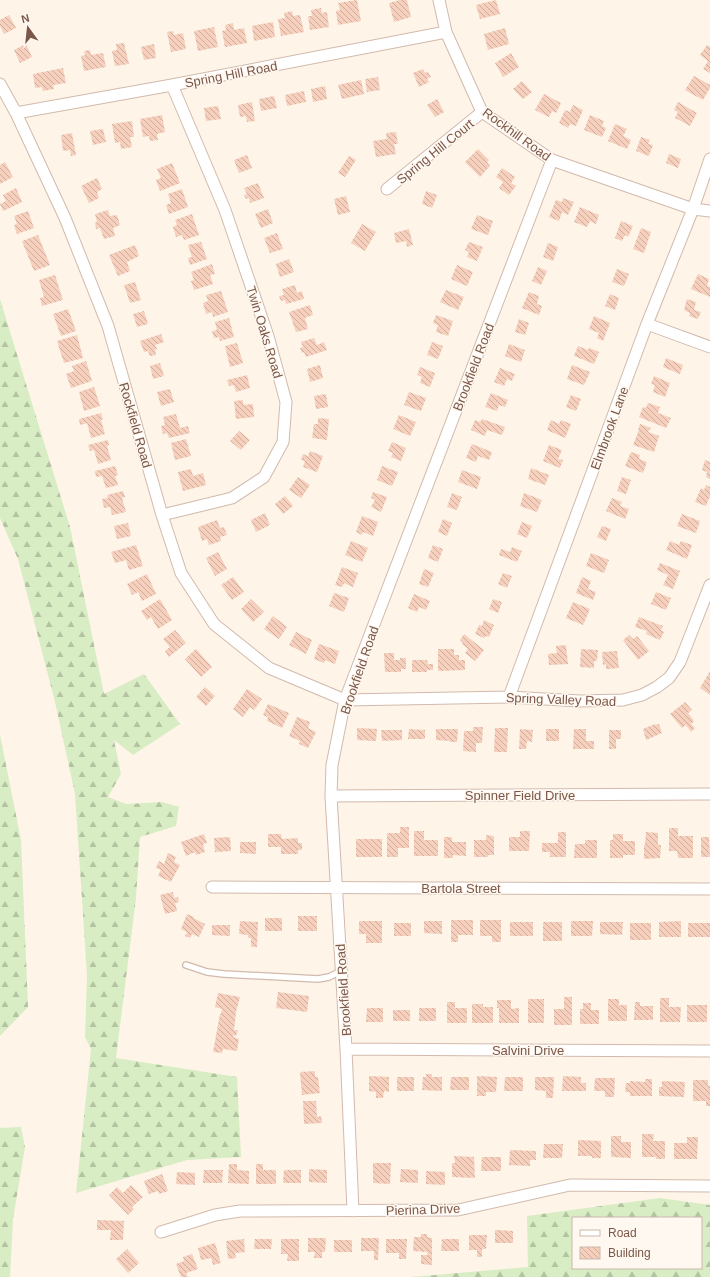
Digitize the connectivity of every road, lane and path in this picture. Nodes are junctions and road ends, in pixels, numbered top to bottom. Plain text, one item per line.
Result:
1 (439, 0) edge
2 (446, 32) junction
3 (0, 84) edge
4 (172, 85) junction
5 (482, 112) junction
6 (16, 113) junction
7 (710, 159) edge
8 (552, 160) junction
9 (387, 189) dead end
10 (693, 210) junction
11 (710, 212) edge
12 (647, 324) junction
13 (710, 347) edge
14 (162, 515) junction
15 (710, 585) edge
16 (509, 697) junction
17 (346, 700) junction
18 (710, 794) edge
19 (331, 796) junction
20 (212, 887) dead end
21 (336, 888) junction
22 (710, 889) edge
23 (186, 964) dead end
24 (342, 971) junction
25 (346, 1049) junction
26 (710, 1051) edge
27 (710, 1186) edge
28 (353, 1211) junction
29 (161, 1232) dead end

1 - 2 street, Rockhill Road
2 - 4 street, Spring Hill Road
2 - 5 street, Rockhill Road
3 - 6 street, Rockfield Road
4 - 6 street, Spring Hill Road
4 - 14 street, Twin Oaks Road
5 - 8 street, Rockhill Road
5 - 9 street, Spring Hill Court
6 - 14 street, Rockfield Road
7 - 10 street, Elmbrook Lane
8 - 10 street, Rockhill Road
8 - 17 street, Brookfield Road
10 - 11 street, Rockhill Road
10 - 12 street, Elmbrook Lane
12 - 13 street
12 - 16 street, Elmbrook Lane
14 - 17 street, Rockfield Road
15 - 16 street, Spring Valley Road
16 - 17 street, Spring Valley Road
17 - 19 street, Brookfield Road
18 - 19 street, Spinner Field Drive
19 - 21 street, Brookfield Road
20 - 21 street, Bartola Street
21 - 22 street, Bartola Street
21 - 24 street, Brookfield Road
23 - 24 lane
24 - 25 street, Brookfield Road
25 - 26 street, Salvini Drive
25 - 28 street, Brookfield Road
27 - 28 street, Pierina Drive
28 - 29 street, Pierina Drive

